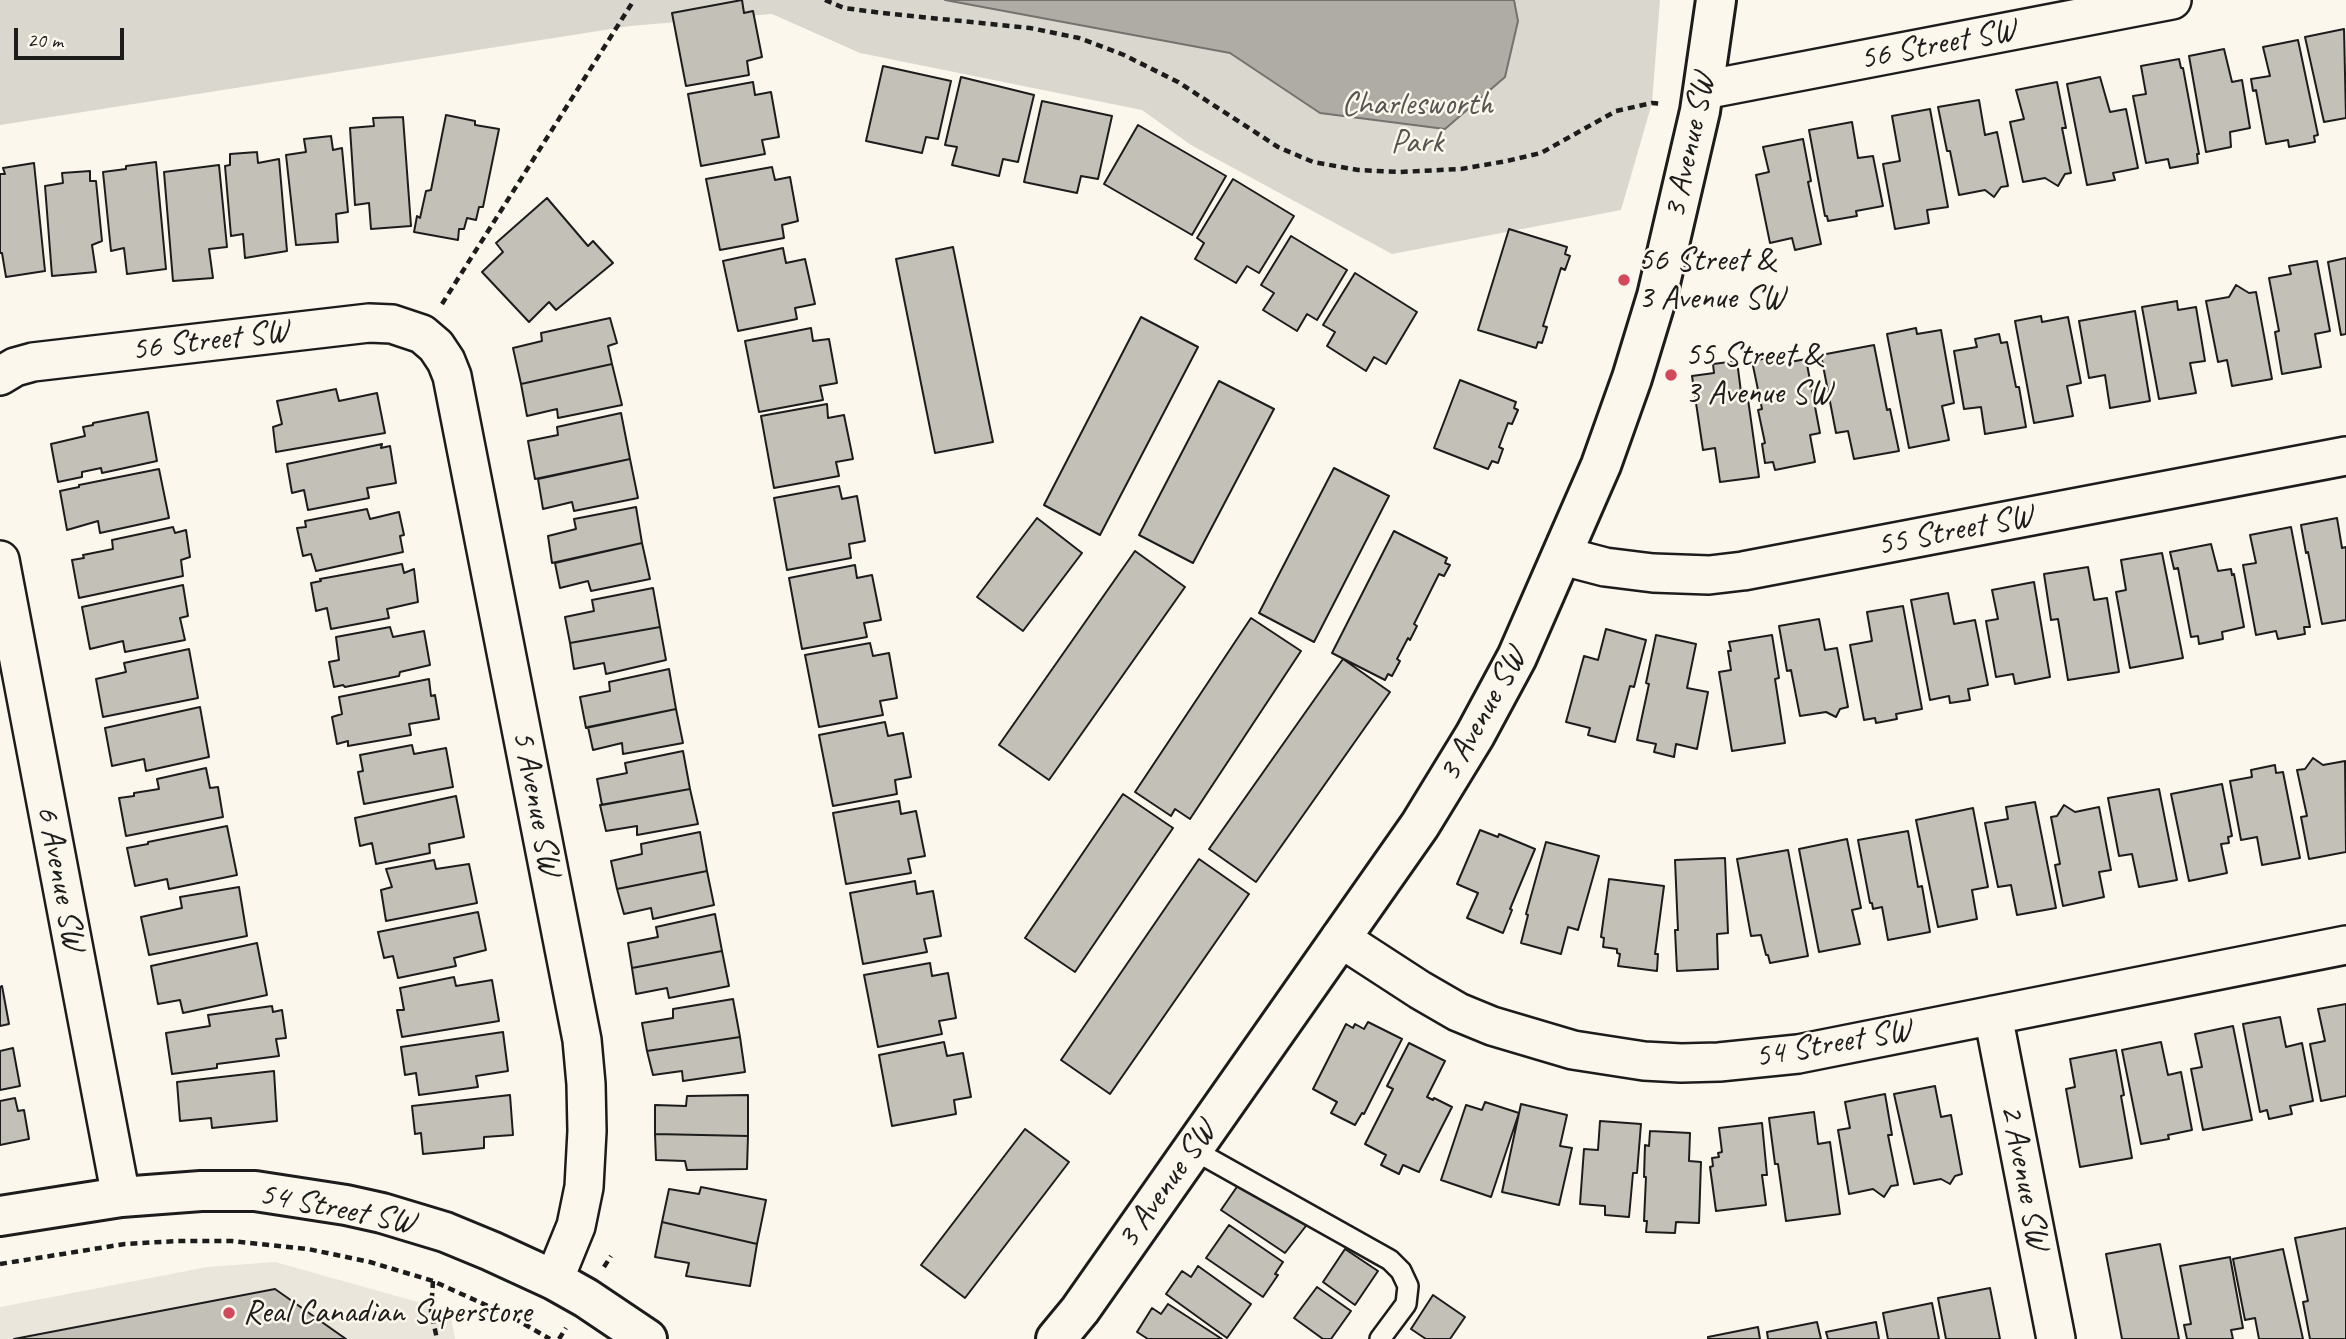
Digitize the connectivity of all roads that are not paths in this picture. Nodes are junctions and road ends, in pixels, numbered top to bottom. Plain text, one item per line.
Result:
1 (1716, 0) edge
2 (2172, 0) edge
3 (1704, 90) junction
4 (422, 334) joint
5 (0, 376) edge
6 (2346, 457) edge
7 (1563, 556) junction
8 (0, 560) edge
9 (1340, 938) junction
10 (2346, 945) edge
11 (1993, 1015) junction
12 (1192, 1149) junction
13 (121, 1197) junction
14 (0, 1216) edge
15 (554, 1280) junction
16 (647, 1339) edge
17 (1056, 1339) edge
18 (1380, 1339) edge
19 (2056, 1339) edge

1 - 3 street, 3 Avenue SW
2 - 3 street, 56 Street SW
3 - 7 street, 3 Avenue SW
4 - 5 street, 56 Street SW
4 - 15 street, 5 Avenue SW
6 - 7 street, 55 Street SW
7 - 9 street, 3 Avenue SW
8 - 13 street, 6 Avenue SW
9 - 11 street, 54 Street SW
9 - 12 street, 3 Avenue SW
10 - 11 street, 54 Street SW
11 - 19 street, 2 Avenue SW
12 - 17 street, 3 Avenue SW
12 - 18 lane
13 - 14 street, 54 Street SW
13 - 15 street, 54 Street SW
15 - 16 street, 54 Street SW

